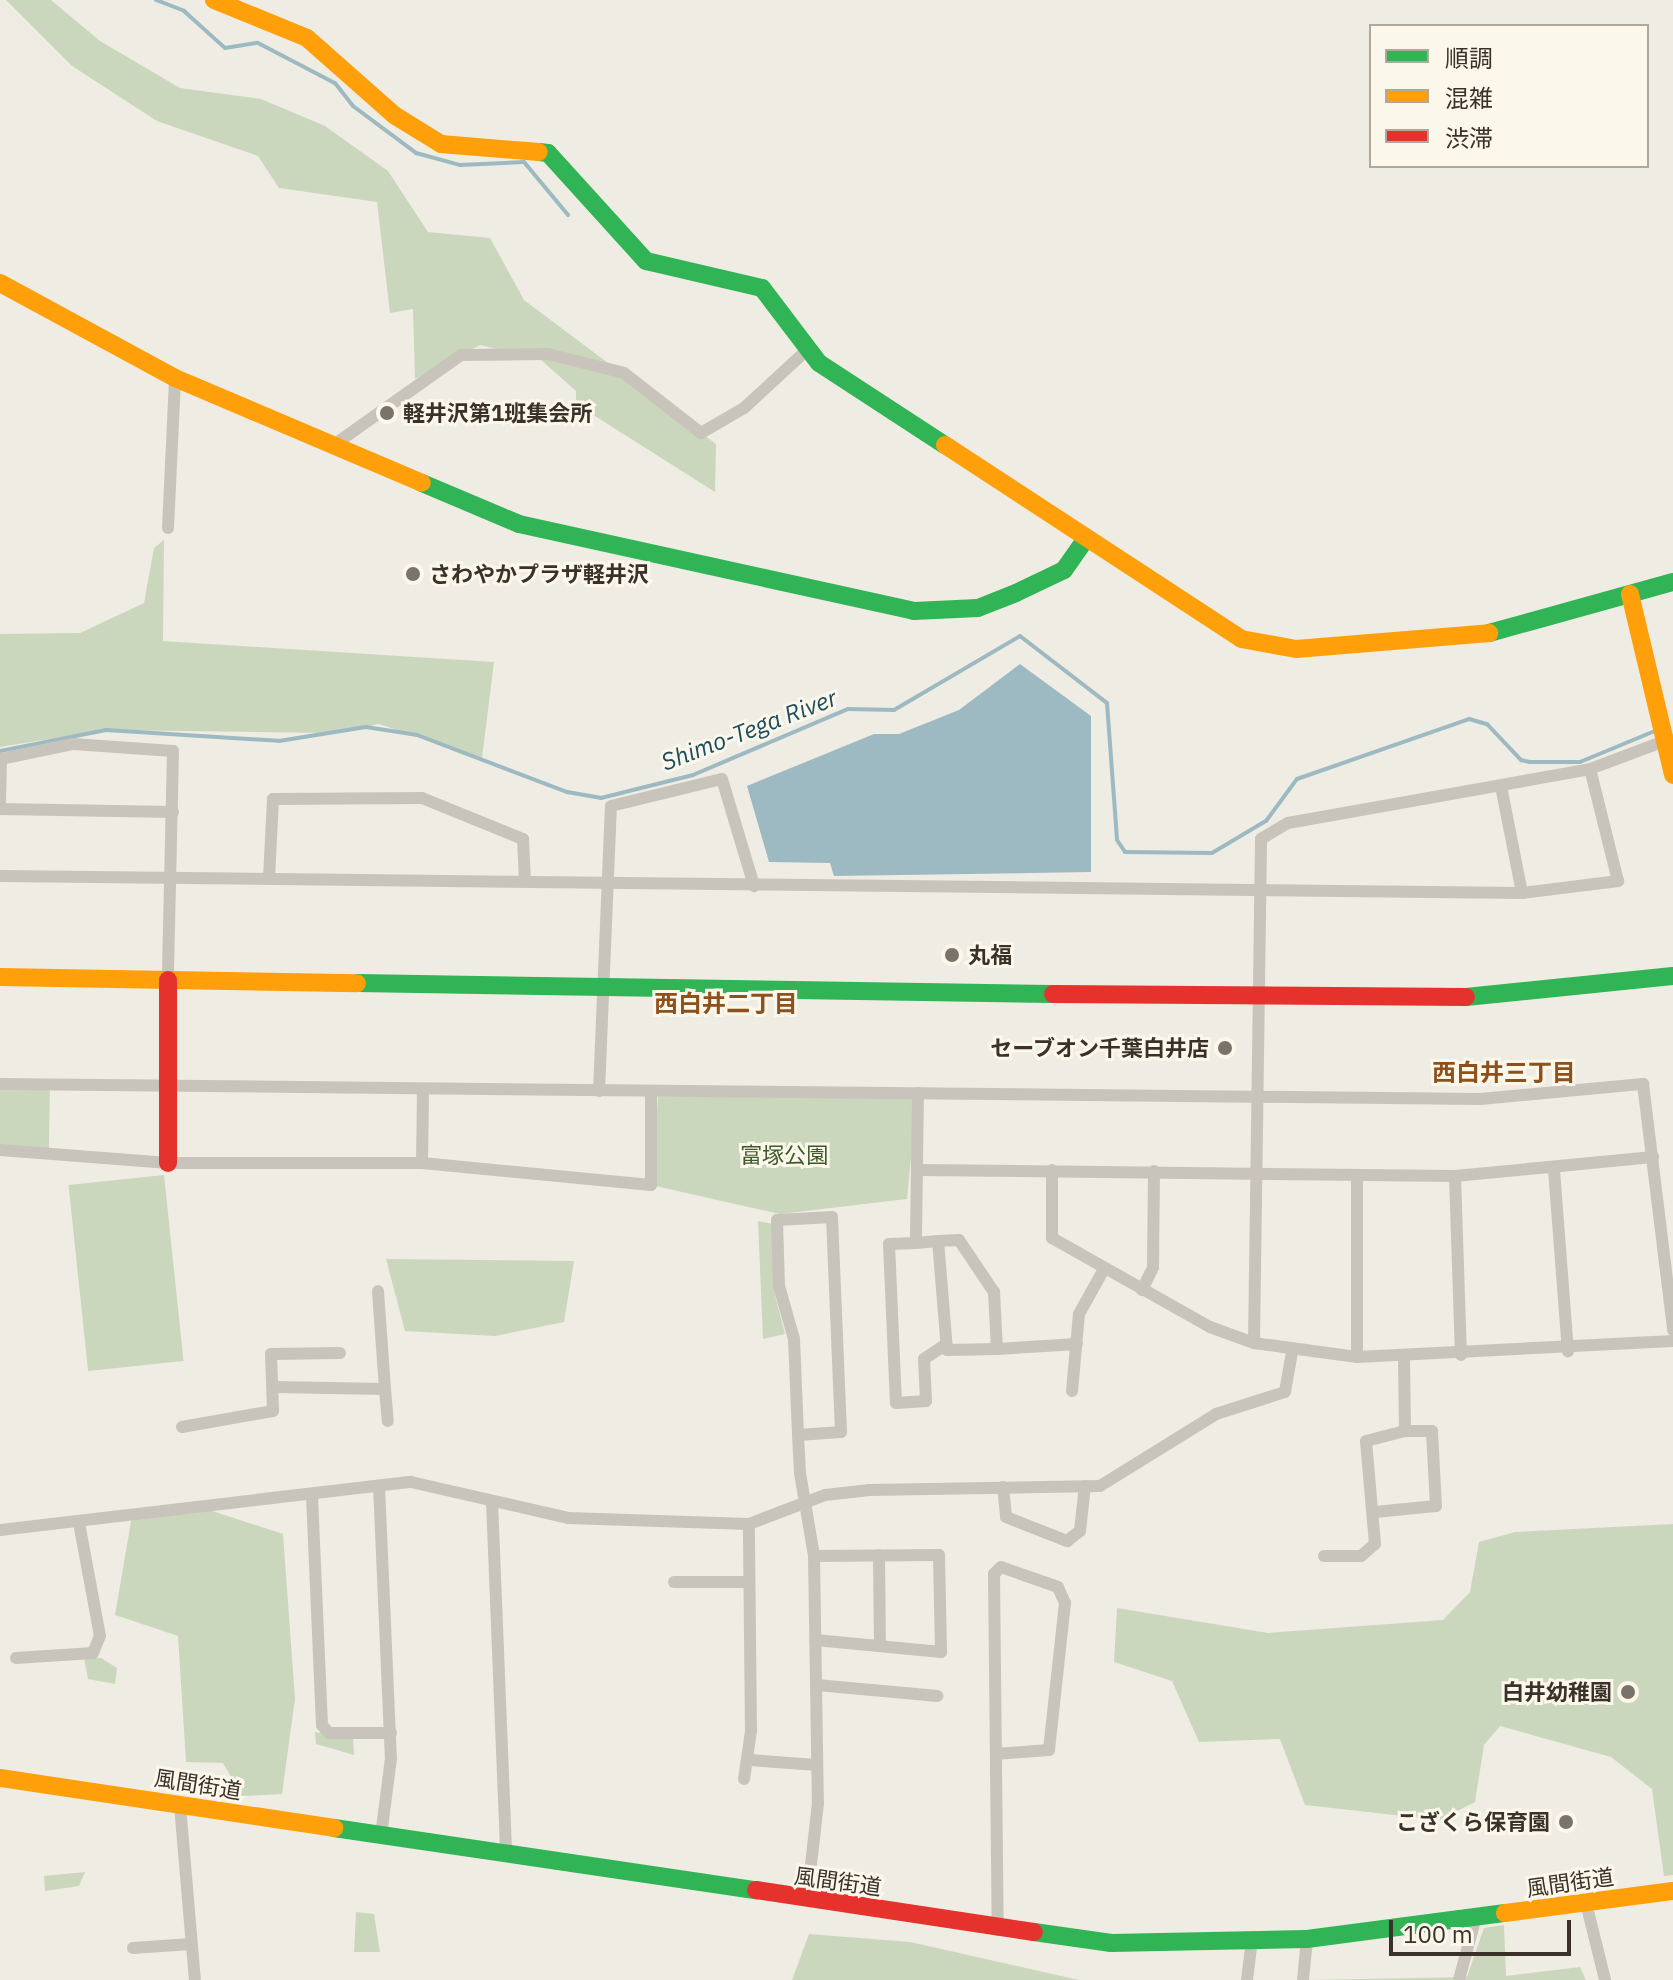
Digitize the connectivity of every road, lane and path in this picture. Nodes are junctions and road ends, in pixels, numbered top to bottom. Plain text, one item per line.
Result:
1 (214, 0) edge
2 (0, 283) edge
3 (806, 351) junction
4 (175, 378) junction
5 (338, 442) junction
6 (168, 528) dead end
7 (1086, 538) junction
8 (1673, 582) edge
9 (1630, 594) junction
10 (1665, 734) edge
11 (1590, 769) junction
12 (1673, 775) edge
13 (1501, 786) junction
14 (0, 807) edge
15 (173, 812) junction
16 (0, 876) edge
17 (171, 877) junction
18 (269, 878) junction
19 (525, 881) junction
20 (754, 886) junction
21 (602, 887) junction
22 (1257, 892) junction
23 (1522, 893) junction
24 (1673, 976) edge
25 (0, 977) edge
26 (168, 980) junction
27 (599, 987) junction
28 (1256, 996) junction
29 (169, 1083) junction
30 (0, 1084) edge
31 (599, 1091) junction
32 (651, 1091) junction
33 (423, 1092) junction
34 (918, 1093) junction
35 (1256, 1098) junction
36 (0, 1150) edge
37 (1653, 1157) junction
38 (168, 1163) junction
39 (422, 1163) junction
40 (918, 1170) junction
41 (1052, 1170) junction
42 (1554, 1170) junction
43 (1154, 1171) junction
44 (1257, 1171) junction
45 (1357, 1175) junction
46 (1455, 1176) junction
47 (1666, 1212) edge
48 (938, 1241) junction
49 (916, 1243) junction
50 (1104, 1269) junction
51 (1142, 1290) junction
52 (378, 1291) dead end
53 (1673, 1330) edge
54 (1673, 1341) edge
55 (1254, 1343) junction
56 (946, 1344) junction
57 (1077, 1344) junction
58 (997, 1349) junction
59 (1568, 1351) junction
60 (1292, 1352) junction
61 (340, 1353) dead end
62 (1461, 1355) junction
63 (1404, 1356) junction
64 (1357, 1357) junction
65 (273, 1387) junction
66 (385, 1389) junction
67 (1072, 1391) dead end
68 (388, 1421) dead end
69 (182, 1427) dead end
70 (1405, 1431) junction
71 (798, 1435) junction
72 (379, 1486) junction
73 (1085, 1486) junction
74 (1003, 1487) junction
75 (312, 1496) junction
76 (492, 1501) junction
77 (807, 1501) junction
78 (1375, 1512) junction
79 (79, 1523) junction
80 (749, 1524) junction
81 (0, 1530) edge
82 (879, 1555) junction
83 (814, 1556) junction
84 (1324, 1556) dead end
85 (674, 1582) dead end
86 (749, 1582) junction
87 (816, 1640) junction
88 (880, 1646) junction
89 (16, 1658) dead end
90 (817, 1685) junction
91 (938, 1696) dead end
92 (391, 1733) junction
93 (996, 1754) junction
94 (749, 1760) junction
95 (817, 1765) junction
96 (0, 1778) edge
97 (744, 1779) dead end
98 (180, 1806) junction
99 (381, 1836) junction
100 (506, 1855) junction
101 (1673, 1891) edge
102 (807, 1900) junction
103 (1586, 1903) junction
104 (1475, 1920) junction
105 (998, 1930) junction
106 (1307, 1939) junction
107 (1252, 1941) junction
108 (191, 1944) junction
109 (133, 1948) dead end
110 (195, 1980) edge
111 (1247, 1980) edge
112 (1303, 1980) edge
113 (1459, 1980) edge
114 (1605, 1980) edge

1 - 3 street
2 - 4 street
3 - 5 street
3 - 7 street
4 - 5 street
4 - 6 street
5 - 7 street
7 - 9 street
8 - 9 street
9 - 10 street
10 - 11 street
10 - 12 street
11 - 13 street
11 - 23 street
13 - 22 street
13 - 23 street
14 - 15 street
14 - 15 street
15 - 17 street
16 - 17 street
17 - 18 street
17 - 26 street
18 - 19 street
18 - 19 street
19 - 21 street
20 - 21 street
20 - 21 street
20 - 22 street
21 - 27 street
22 - 23 street
22 - 28 street
24 - 28 street
25 - 26 street
26 - 27 street
26 - 29 street
27 - 28 street
27 - 31 street
28 - 35 street
29 - 30 street
29 - 33 street
29 - 38 street
31 - 32 street
31 - 33 street
32 - 34 street
32 - 39 street
33 - 39 street
34 - 35 street
34 - 40 street
35 - 37 street
35 - 44 street
36 - 38 street
37 - 42 street
37 - 47 street
38 - 39 street
40 - 41 street
40 - 49 street
41 - 43 street
41 - 50 street
42 - 46 street
42 - 59 street
43 - 44 street
43 - 51 street
44 - 45 street
44 - 55 street
45 - 46 street
45 - 64 street
46 - 62 street
47 - 53 street
48 - 49 street
48 - 56 street
48 - 58 street
49 - 56 street
50 - 51 street
50 - 57 street
51 - 55 street
52 - 66 street
54 - 59 street
55 - 60 street
56 - 58 street
57 - 58 street
57 - 67 street
59 - 62 street
60 - 64 street
60 - 73 street
61 - 65 street
62 - 63 street
63 - 64 street
63 - 70 street
65 - 66 street
65 - 69 street
66 - 68 street
70 - 78 street
70 - 78 street
71 - 71 street
71 - 77 street
72 - 75 street
72 - 76 street
72 - 92 street
73 - 74 street
73 - 74 street
74 - 77 street
75 - 79 street
75 - 92 street
76 - 80 street
76 - 100 street
77 - 80 street
77 - 83 street
78 - 84 street
79 - 81 street
79 - 89 street
80 - 86 street
82 - 83 street
82 - 88 street
82 - 88 street
83 - 87 street
85 - 86 street
86 - 94 street
87 - 88 street
87 - 90 street
90 - 91 street
90 - 95 street
92 - 99 street
93 - 93 street
93 - 105 street
94 - 95 street
94 - 97 street
95 - 102 street
96 - 98 street, 風間街道
98 - 99 street, 風間街道
98 - 108 street
99 - 100 street, 風間街道
100 - 102 street, 風間街道
101 - 103 street, 風間街道
102 - 105 street, 風間街道
103 - 104 street, 風間街道
103 - 114 street
104 - 106 street, 風間街道
104 - 113 street
105 - 107 street, 風間街道
106 - 107 street, 風間街道
106 - 112 street
107 - 111 street
108 - 109 street
108 - 110 street

